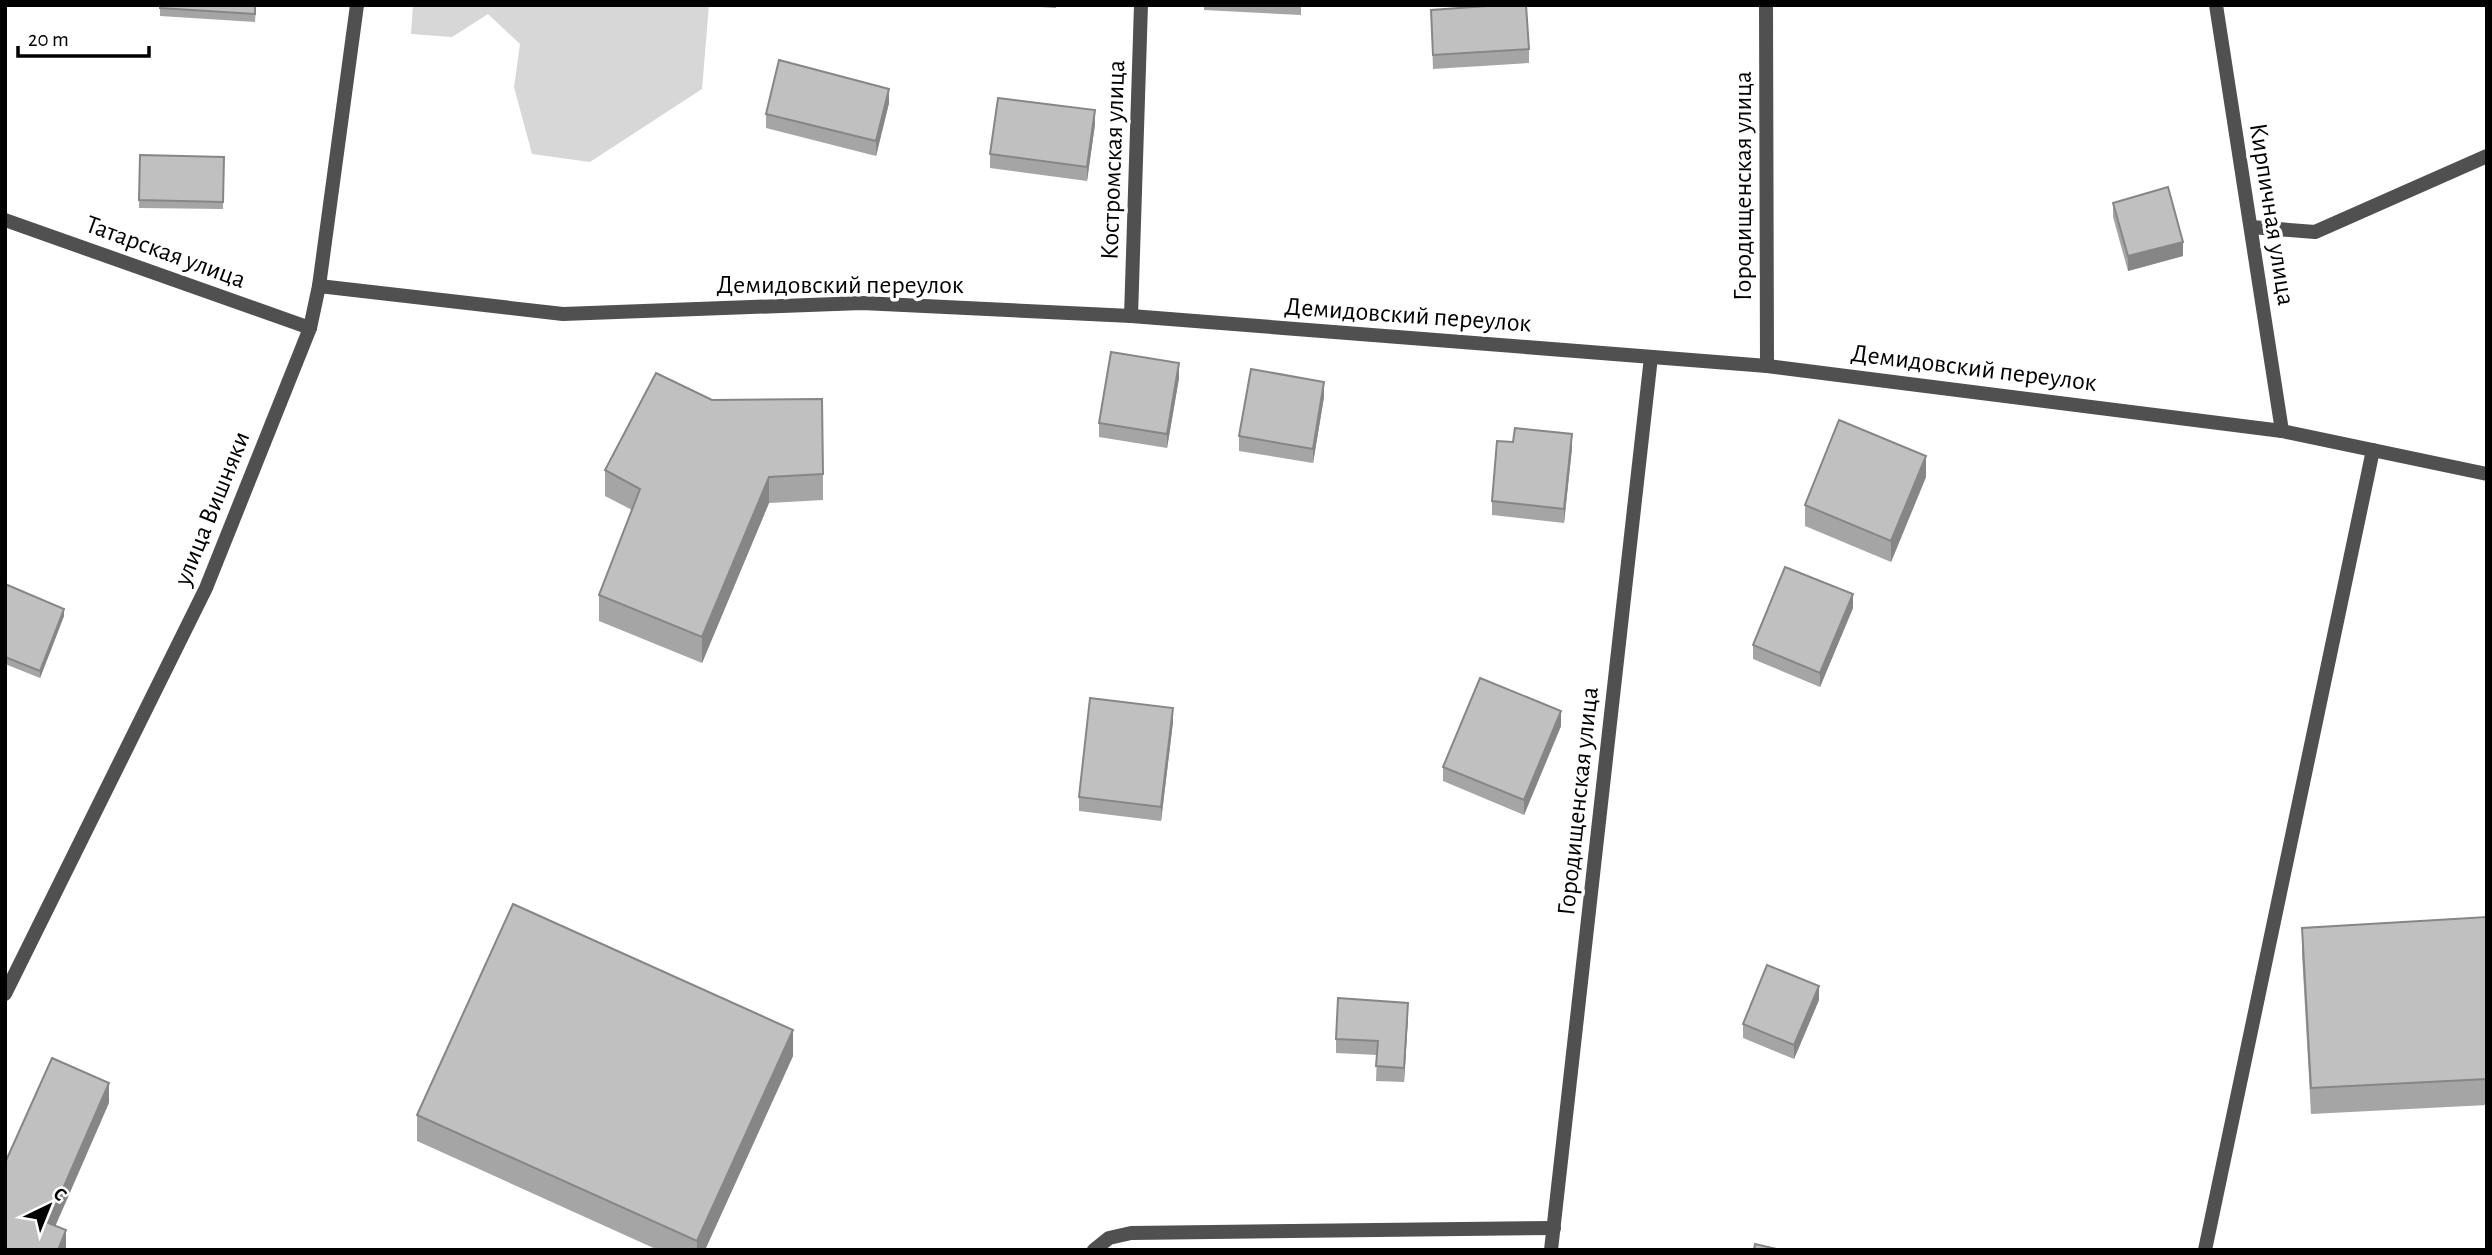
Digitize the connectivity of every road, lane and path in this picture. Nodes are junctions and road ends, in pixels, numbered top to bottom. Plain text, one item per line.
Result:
1 (357, 5) edge
2 (1141, 5) edge
3 (1766, 5) edge
4 (2216, 5) edge
5 (2487, 156) edge
6 (5, 219) edge
7 (2250, 227) junction
8 (319, 286) junction
9 (1131, 316) junction
10 (310, 328) junction
11 (1651, 357) junction
12 (1767, 366) junction
13 (2282, 431) junction
14 (2373, 450) junction
15 (2487, 474) edge
16 (5, 995) edge
17 (1554, 1228) junction
18 (1094, 1250) edge
19 (1551, 1250) edge
20 (2205, 1250) edge

1 - 8 street, улица Вишняки
2 - 9 street, Костромская улица
3 - 12 street, Городищенская улица
4 - 7 street, Кирпичная улица
5 - 7 street
6 - 10 street, Татарская улица
7 - 13 street, Кирпичная улица
8 - 9 street, Демидовский переулок
8 - 10 street, улица Вишняки
9 - 11 street, Демидовский переулок
10 - 16 street, улица Вишняки
11 - 12 street, Демидовский переулок
11 - 17 street, Городищенская улица
12 - 13 street, Демидовский переулок
13 - 14 street, Демидовский переулок
14 - 15 street, Демидовский переулок
14 - 20 street
17 - 18 street
17 - 19 street, Городищенская улица

